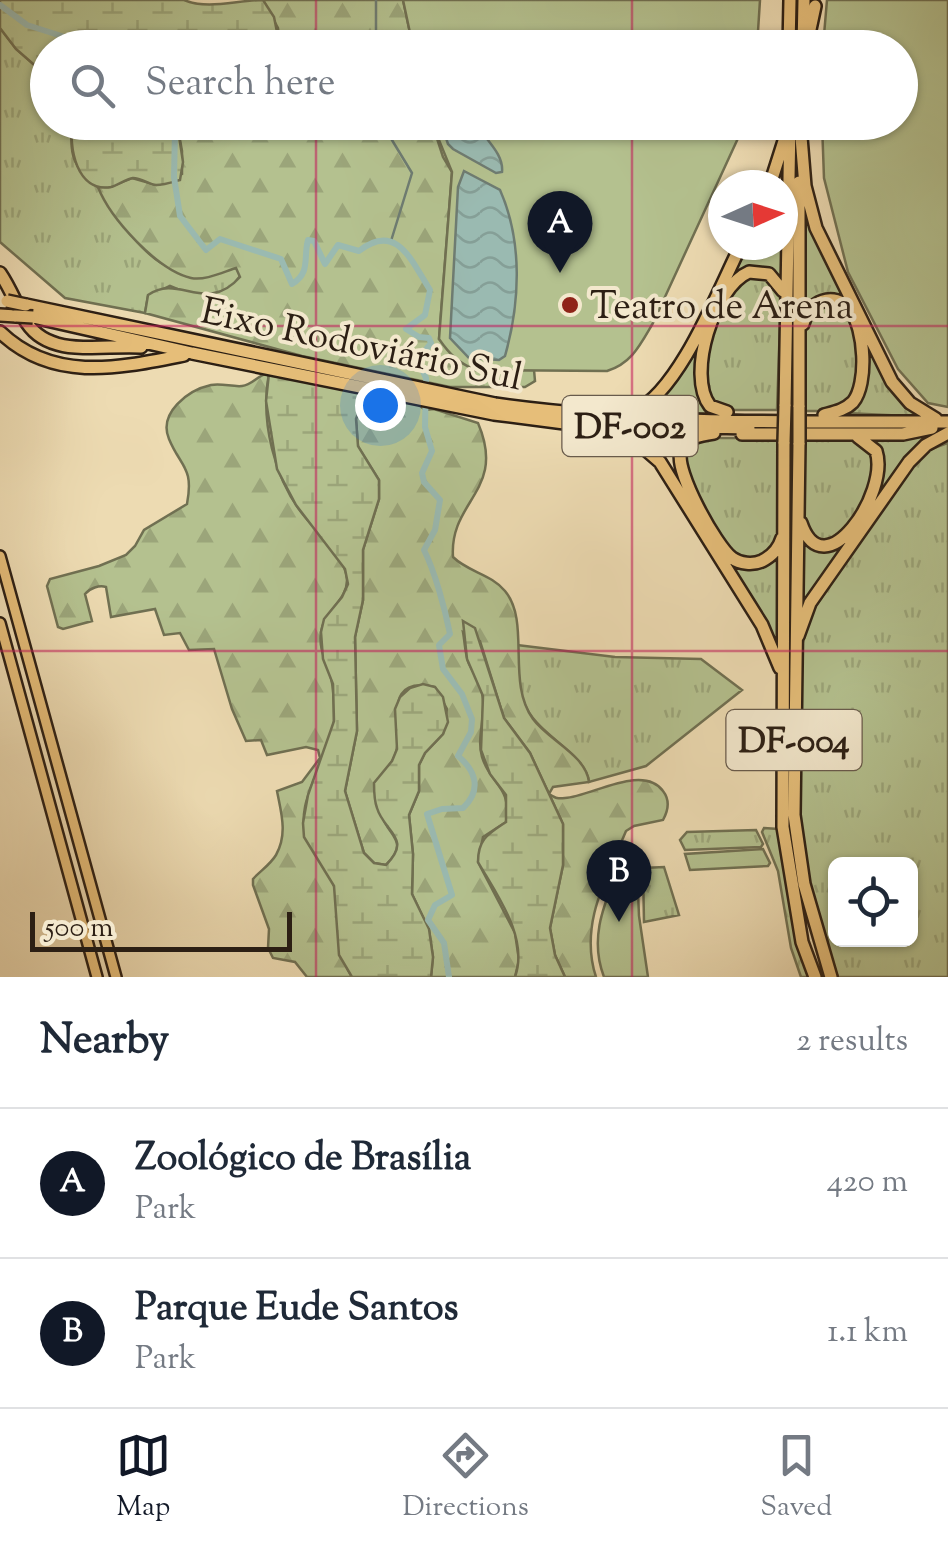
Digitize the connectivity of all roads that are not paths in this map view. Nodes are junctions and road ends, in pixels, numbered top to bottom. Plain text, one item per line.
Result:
1 (787, 0) edge
2 (809, 3) edge
3 (789, 30) edge
4 (806, 30) edge
5 (784, 140) edge
6 (789, 140) edge
7 (802, 140) edge
8 (802, 140) edge
9 (775, 170) edge
10 (733, 260) edge
11 (0, 273) edge
12 (786, 298) junction
13 (2, 306) edge
14 (24, 313) junction
15 (3, 338) edge
16 (165, 347) junction
17 (192, 353) junction
18 (799, 353) junction
19 (418, 393) junction
20 (438, 397) junction
21 (452, 405) junction
22 (515, 407) junction
23 (635, 411) junction
24 (728, 412) junction
25 (824, 414) junction
26 (943, 425) edge
27 (597, 431) junction
28 (714, 433) junction
29 (854, 436) junction
30 (798, 498) junction
31 (785, 529) junction
32 (0, 560) edge
33 (3, 576) edge
34 (0, 623) edge
35 (794, 666) junction
36 (784, 690) junction
37 (48, 727) junction
38 (31, 736) junction
39 (52, 740) junction
40 (67, 796) junction
41 (49, 802) junction
42 (89, 878) junction
43 (72, 884) junction
44 (93, 893) junction
45 (74, 896) junction
46 (818, 937) junction
47 (802, 942) junction
48 (97, 977) edge
49 (116, 977) edge
50 (815, 977) edge
51 (832, 977) edge

1 - 3 highway
2 - 4 highway
5 - 9 highway
6 - 12 highway
7 - 18 highway
8 - 26 highway
10 - 23 highway
11 - 16 highway
12 - 24 highway
12 - 31 highway, DF-004, bridge
13 - 14 highway, Eixo Rodoviário Sul / DF-002, bridge
14 - 16 highway, Eixo Rodoviário Sul / DF-002
14 - 19 highway, Eixo Rodoviário Sul / DF-002
15 - 17 highway
16 - 17 highway, Eixo Rodoviário Sul / DF-002
17 - 19 highway, Eixo Rodoviário Sul / DF-002
18 - 25 highway
18 - 30 highway, DF-004, bridge
19 - 20 highway, Eixo Rodoviário Sul / DF-002
20 - 21 highway, Eixo Rodoviário Sul / DF-002
20 - 22 highway, Eixo Rodoviário Sul / DF-002
21 - 26 highway, Eixo Rodoviário Sul / DF-002
21 - 27 highway
22 - 23 highway
22 - 26 highway, Eixo Rodoviário Sul / DF-002
23 - 24 highway
24 - 25 highway
25 - 26 highway
26 - 29 highway
26 - 35 highway
27 - 28 highway
27 - 36 highway
28 - 29 highway
28 - 31 highway
29 - 30 highway
30 - 35 highway, DF-004
31 - 36 highway, DF-004
32 - 33 main road
33 - 37 main road
34 - 38 main road
35 - 46 highway, DF-004
36 - 47 highway, DF-004
37 - 38 main road
37 - 39 main road
38 - 39 main road
38 - 41 main road
39 - 40 main road
40 - 41 main road
40 - 42 main road
41 - 43 main road
42 - 43 main road
42 - 44 main road
43 - 45 main road
44 - 45 main road
44 - 49 main road
45 - 48 main road
46 - 47 highway
46 - 51 highway, DF-004
47 - 50 highway, DF-004

